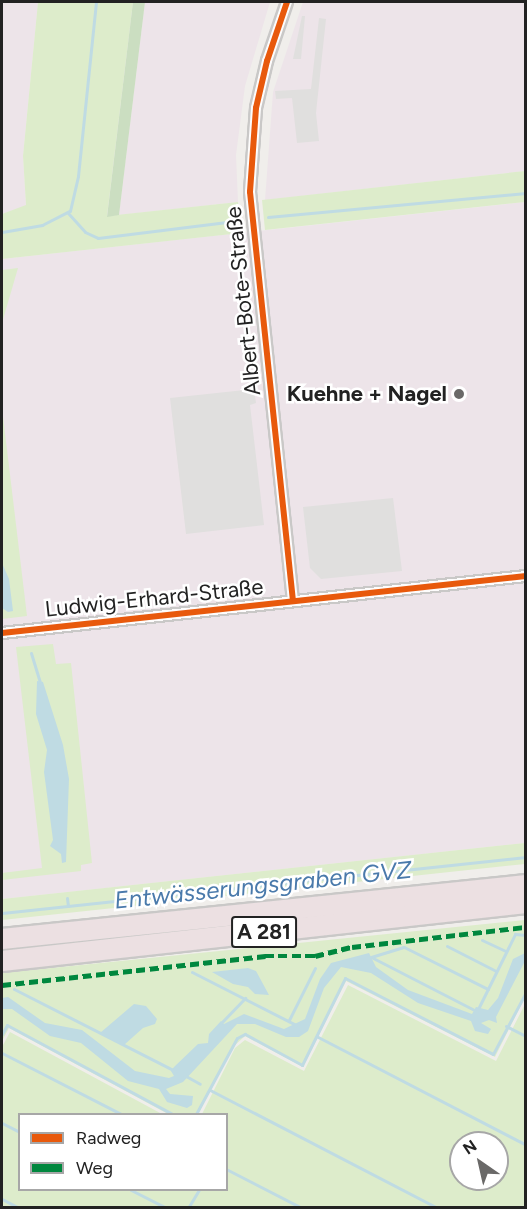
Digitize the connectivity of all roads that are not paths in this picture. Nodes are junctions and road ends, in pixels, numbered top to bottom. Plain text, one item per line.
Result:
1 (287, 2) edge
2 (525, 576) edge
3 (293, 602) junction
4 (2, 633) edge
5 (525, 885) edge
6 (525, 903) edge
7 (2, 939) edge
8 (2, 961) edge

1 - 3 street, Albert-Bote-Straße
2 - 3 street, Ludwig-Erhard-Straße
3 - 4 street, Ludwig-Erhard-Straße
5 - 7 highway, A 281
6 - 8 highway, A 281

